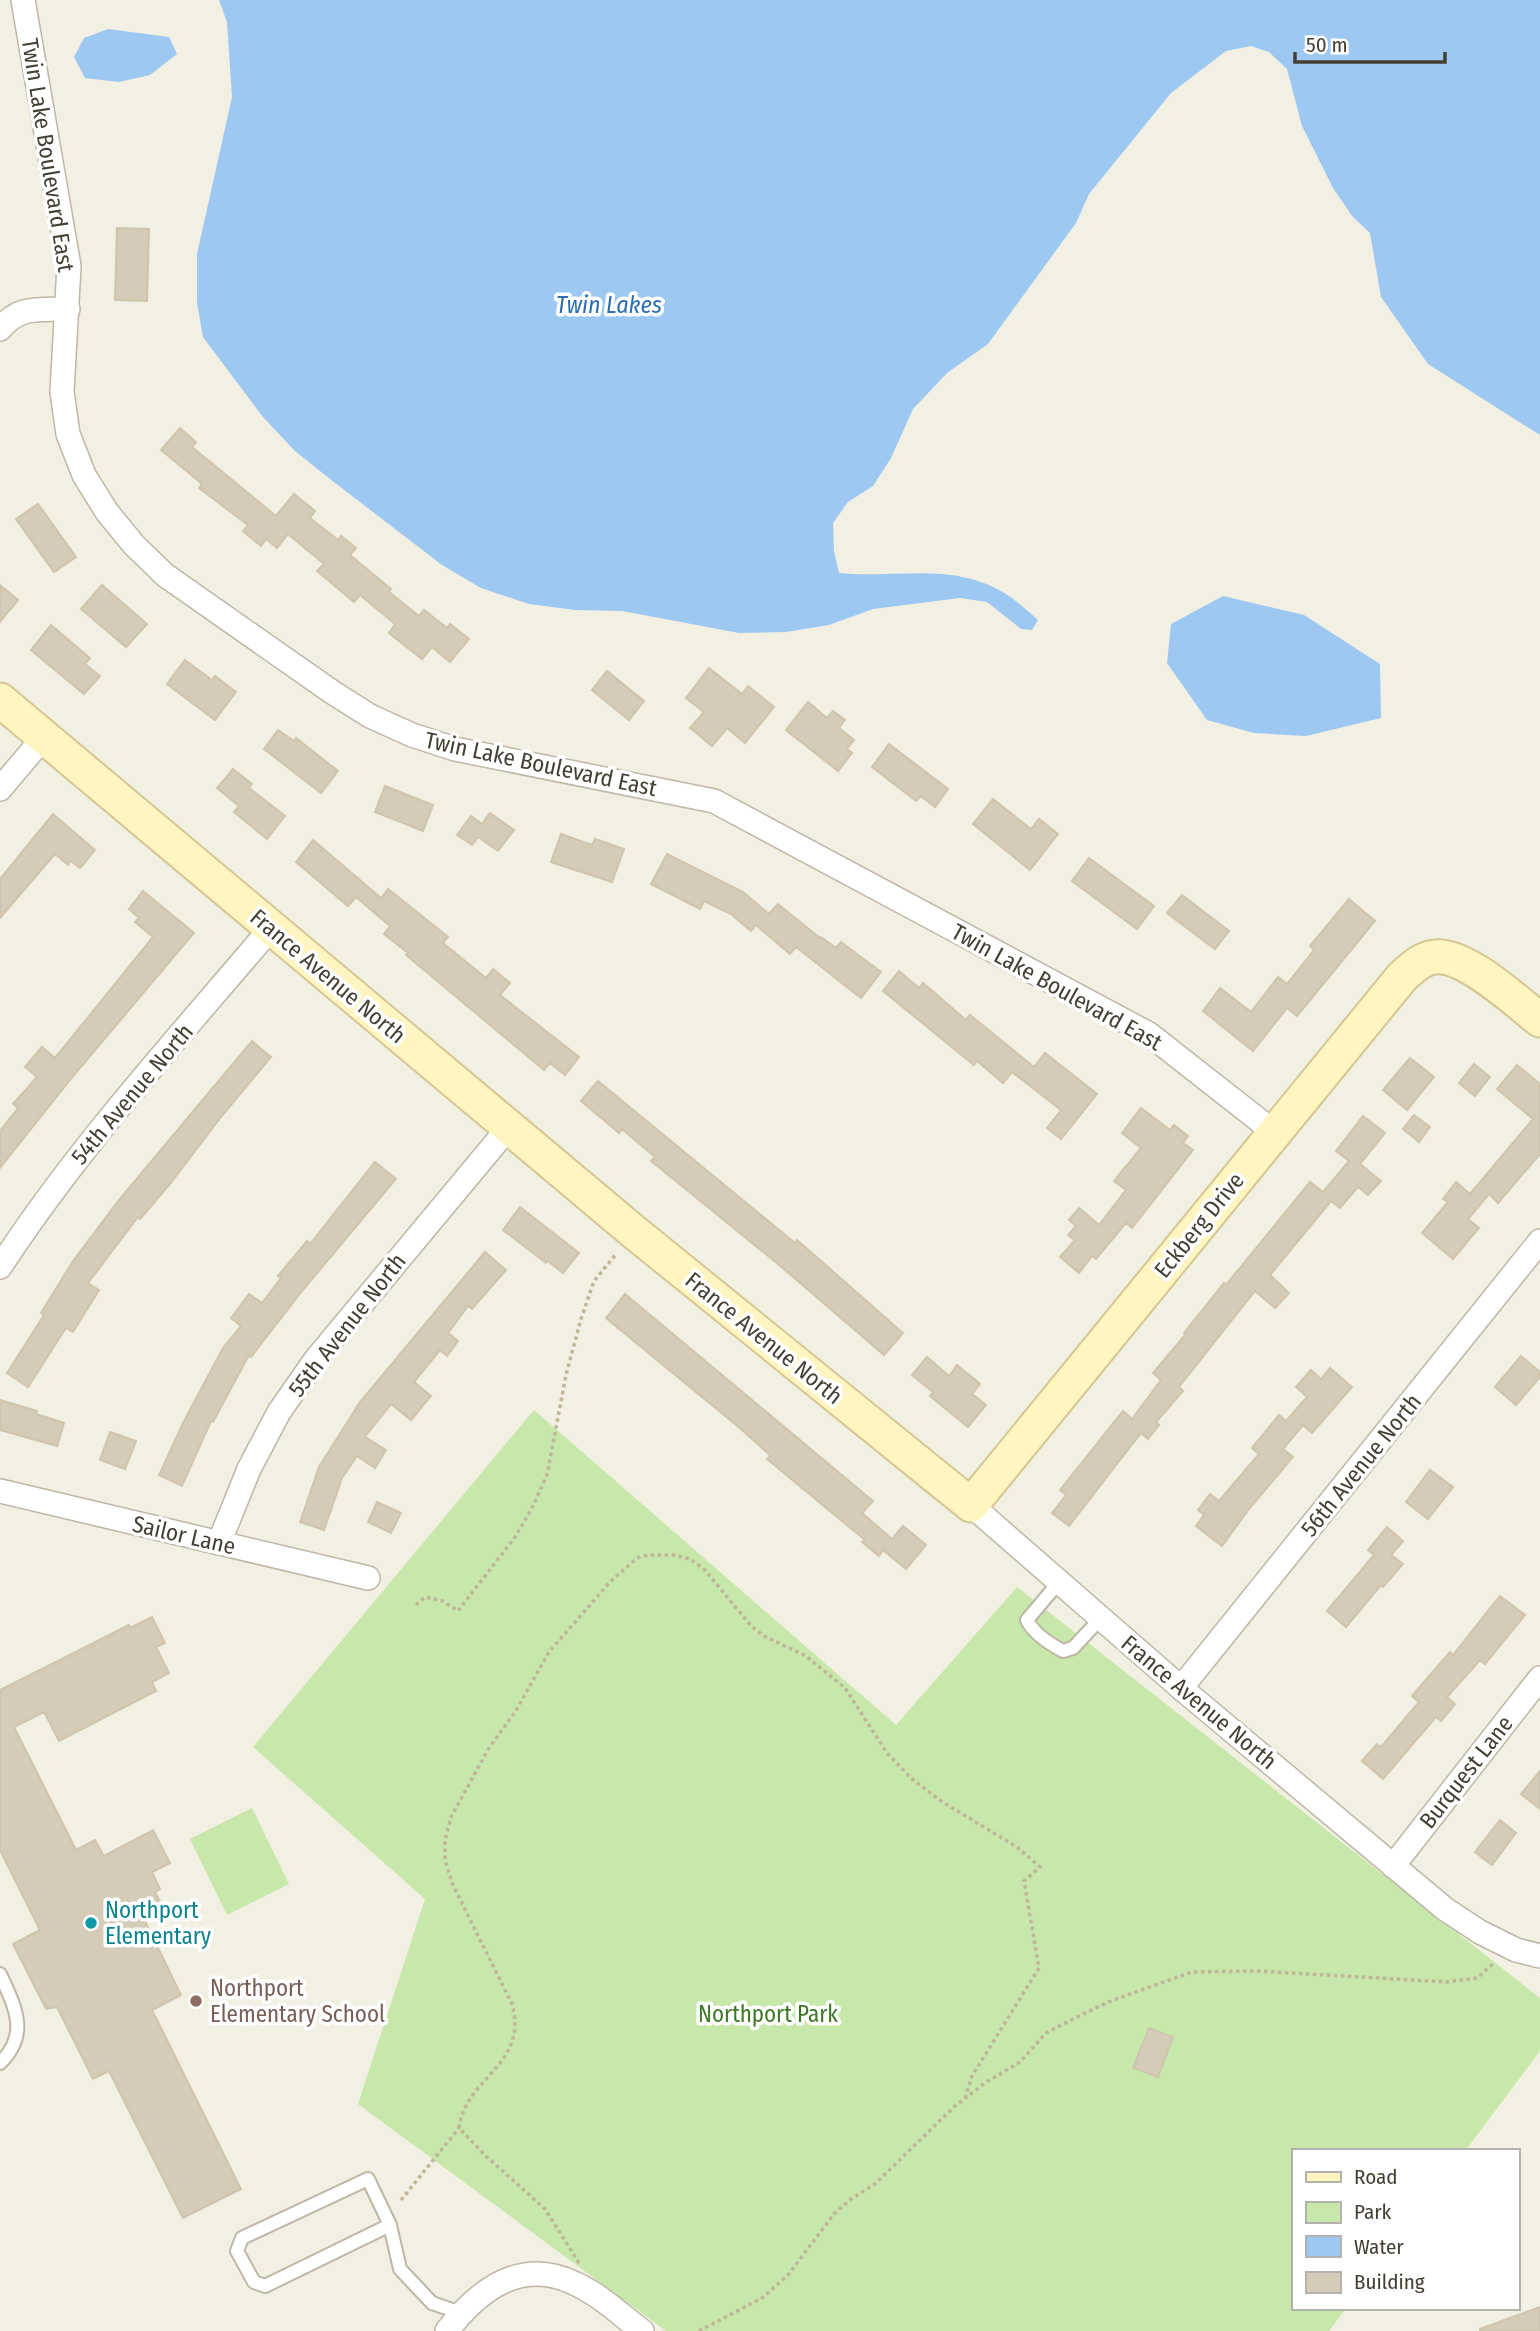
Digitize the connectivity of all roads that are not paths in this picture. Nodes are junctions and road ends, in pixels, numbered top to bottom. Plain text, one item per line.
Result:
1 (23, 0) edge
2 (68, 309) junction
3 (3, 318) edge
4 (0, 700) edge
5 (44, 737) junction
6 (0, 789) edge
7 (271, 928) junction
8 (1540, 1020) edge
9 (509, 1127) junction
10 (1274, 1132) junction
11 (1540, 1241) edge
12 (0, 1267) edge
13 (0, 1491) edge
14 (971, 1505) junction
15 (219, 1543) junction
16 (369, 1578) dead end
17 (1059, 1582) junction
18 (1101, 1618) junction
19 (1540, 1678) edge
20 (1181, 1688) junction
21 (1392, 1866) junction
22 (1540, 1956) edge
23 (0, 1974) edge
24 (0, 2063) edge
25 (390, 2225) junction
26 (454, 2322) edge
27 (642, 2331) edge

1 - 2 street, Twin Lake Boulevard East
2 - 3 street
2 - 10 street, Twin Lake Boulevard East
4 - 5 street, France Avenue North
5 - 6 street
5 - 7 street, France Avenue North
7 - 9 street, France Avenue North
7 - 12 street, 54th Avenue North
8 - 10 street, Eckberg Drive
9 - 14 street, France Avenue North
9 - 15 street, 55th Avenue North
10 - 14 street, Eckberg Drive
11 - 20 street, 56th Avenue North
13 - 15 street, Sailor Lane
14 - 17 street, France Avenue North
15 - 16 street, Sailor Lane
17 - 18 street, France Avenue North
17 - 18 lane
18 - 20 street, France Avenue North
19 - 21 street, Burquest Lane
20 - 21 street, France Avenue North
21 - 22 street, France Avenue North
23 - 24 lane
25 - 25 lane
25 - 26 lane
26 - 27 street

